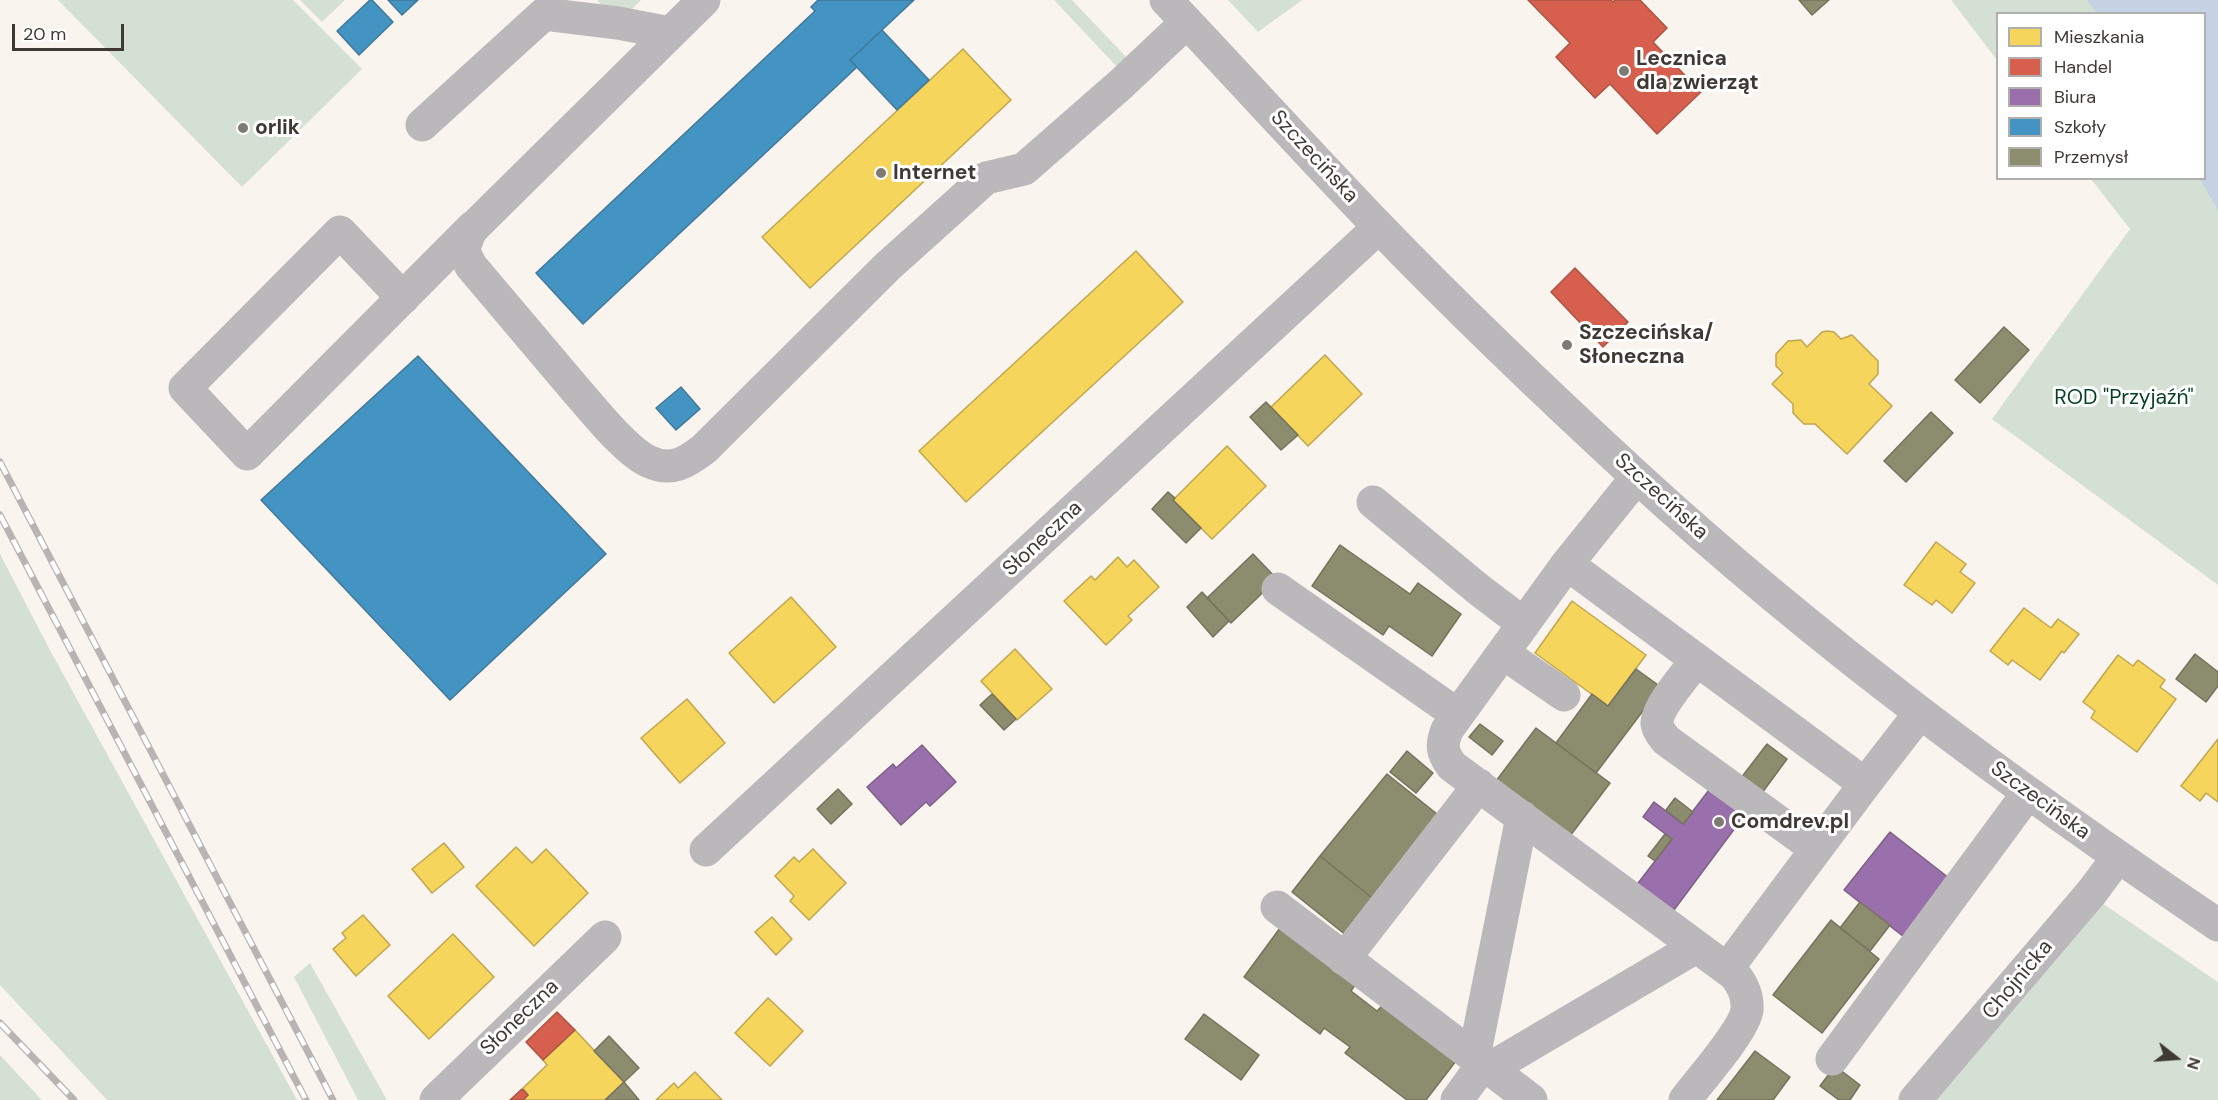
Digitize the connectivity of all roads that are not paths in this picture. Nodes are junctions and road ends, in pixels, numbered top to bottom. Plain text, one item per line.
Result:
1 (704, 0) edge
2 (1176, 11) edge
3 (670, 33) junction
4 (422, 125) dead end
5 (477, 224) junction
6 (1379, 227) junction
7 (471, 266) junction
8 (429, 272) junction
9 (403, 298) junction
10 (1637, 477) junction
11 (1373, 502) dead end
12 (1567, 564) junction
13 (1278, 589) dead end
14 (1524, 624) junction
15 (1503, 653) junction
16 (1697, 660) junction
17 (1564, 694) dead end
18 (1920, 713) junction
19 (1458, 715) junction
20 (1864, 784) junction
21 (1479, 785) junction
22 (2028, 793) junction
23 (1522, 817) junction
24 (1816, 849) junction
25 (706, 850) dead end
26 (2118, 857) junction
27 (1277, 907) dead end
28 (2218, 925) edge
29 (605, 937) dead end
30 (1696, 947) junction
31 (1344, 959) junction
32 (1727, 969) junction
33 (1832, 1059) dead end
34 (1482, 1063) junction
35 (436, 1100) edge
36 (1457, 1100) edge
37 (1531, 1100) edge
38 (1685, 1100) edge
39 (1915, 1100) edge

1 - 3 street
2 - 6 street, Szczecińska
2 - 7 street
3 - 4 street
3 - 5 street
5 - 7 street
5 - 8 street
6 - 10 street, Szczecińska
6 - 25 street, Słoneczna
7 - 8 street
8 - 9 street
9 - 9 street
10 - 12 street
10 - 18 street, Szczecińska
11 - 14 street
12 - 14 street
12 - 16 street
13 - 19 street
14 - 15 street
15 - 17 street
15 - 19 street
16 - 20 street
16 - 24 street
18 - 20 street
18 - 22 street, Szczecińska
19 - 21 street
20 - 24 street
21 - 23 street
21 - 31 street
22 - 26 street, Szczecińska
22 - 33 street
23 - 30 street
23 - 34 street
24 - 32 street
26 - 28 street, Szczecińska
26 - 39 street, Chojnicka
27 - 31 street
29 - 35 street, Słoneczna
30 - 32 street
30 - 34 street
31 - 34 street
32 - 38 street
34 - 36 street
34 - 37 street

